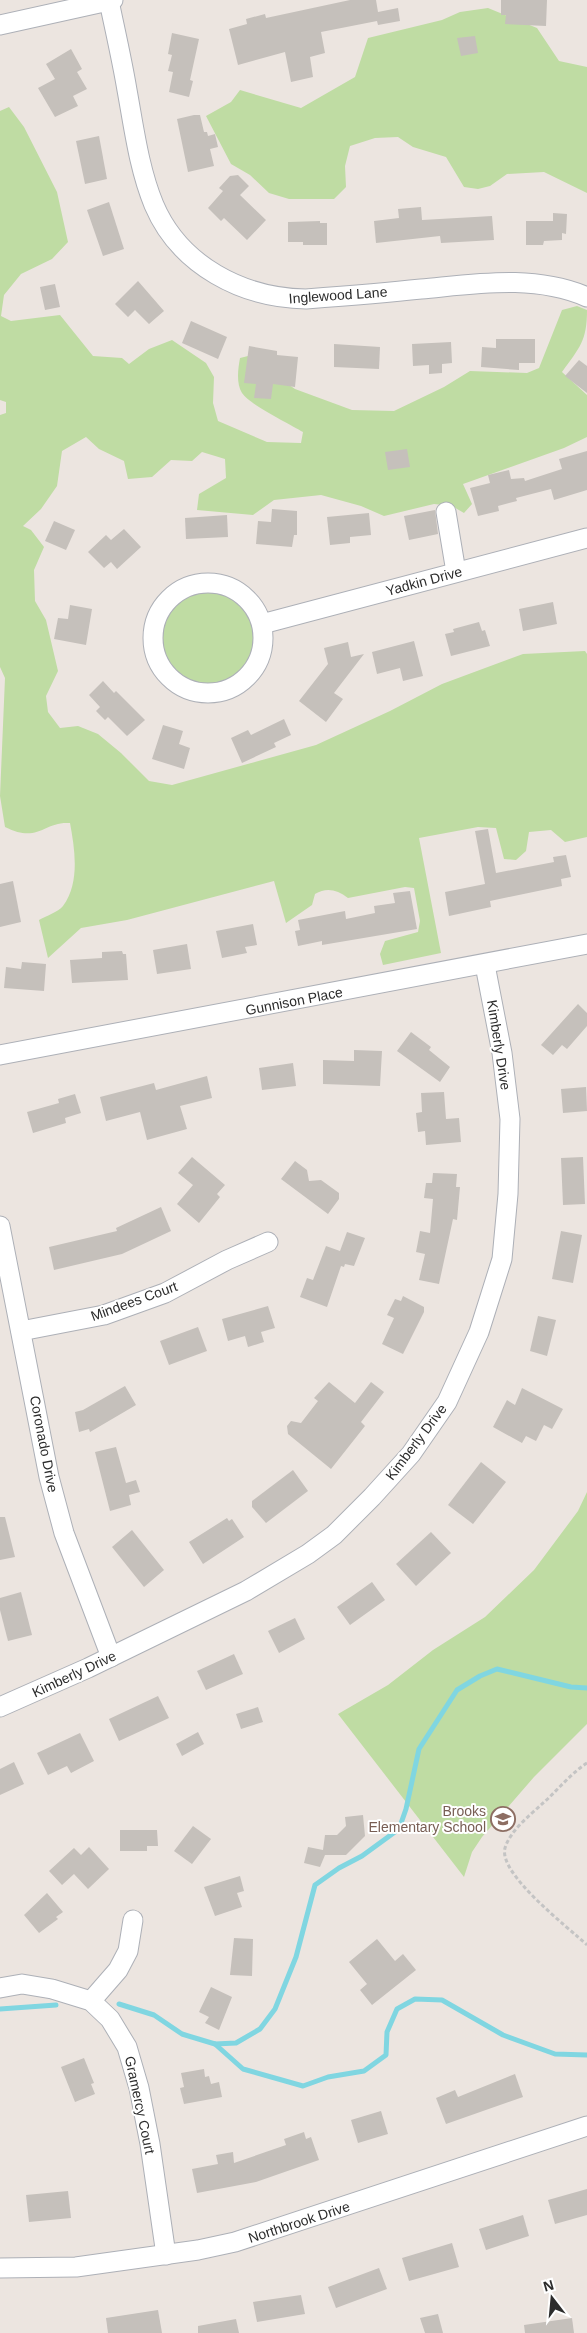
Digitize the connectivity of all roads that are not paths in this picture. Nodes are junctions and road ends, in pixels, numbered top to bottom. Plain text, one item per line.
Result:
1 (113, 0) edge
2 (109, 1) edge
3 (0, 25) edge
4 (587, 297) edge
5 (446, 512) dead end
6 (587, 538) edge
7 (456, 572) junction
8 (262, 624) junction
9 (587, 944) edge
10 (485, 965) junction
11 (0, 1055) edge
12 (0, 1226) edge
13 (268, 1242) dead end
14 (21, 1331) junction
15 (112, 1657) junction
16 (0, 1707) edge
17 (133, 1920) dead end
18 (0, 1988) edge
19 (91, 2001) junction
20 (587, 2126) edge
21 (166, 2255) junction
22 (0, 2268) edge

1 - 2 street
2 - 3 street
2 - 4 street, Inglewood Lane
5 - 7 street
6 - 7 street, Yadkin Drive
7 - 8 street, Yadkin Drive
8 - 8 street
9 - 10 street, Gunnison Place
10 - 11 street, Gunnison Place
10 - 15 street, Kimberly Drive
12 - 14 street, Coronado Drive
13 - 14 street, Mindees Court
14 - 15 street, Coronado Drive
15 - 16 street, Kimberly Drive
17 - 19 street
18 - 19 street, Gramercy Court
19 - 21 street, Gramercy Court
20 - 21 street, Northbrook Drive
21 - 22 street, Northbrook Drive

